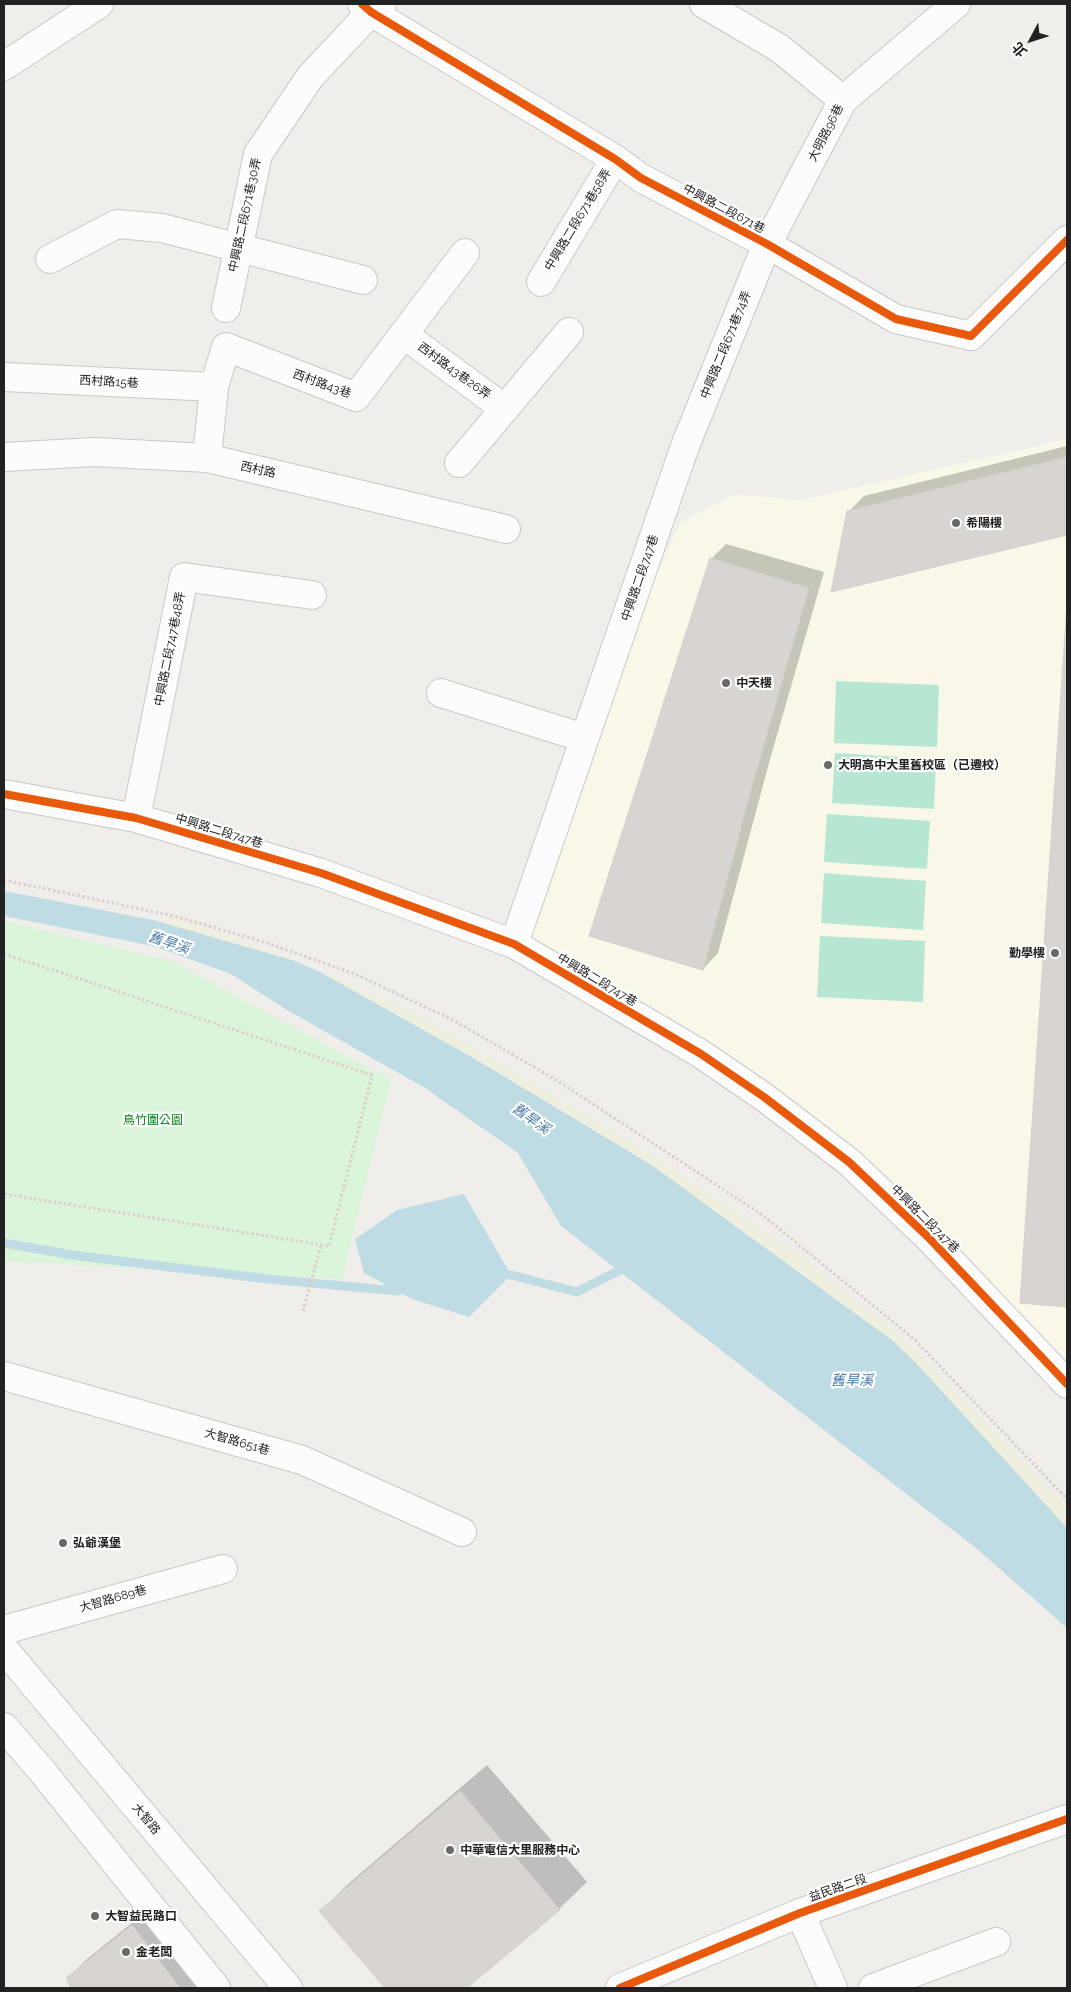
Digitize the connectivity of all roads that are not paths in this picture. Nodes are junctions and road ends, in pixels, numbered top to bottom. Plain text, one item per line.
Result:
1 (99, 4) edge
2 (704, 4) edge
3 (956, 4) edge
4 (372, 6) edge
5 (4, 66) edge
6 (843, 100) junction
7 (615, 159) junction
8 (1067, 240) edge
9 (767, 244) junction
10 (239, 247) junction
11 (465, 254) dead end
12 (50, 259) dead end
13 (363, 280) dead end
14 (541, 282) dead end
15 (226, 308) dead end
16 (569, 332) dead end
17 (403, 334) junction
18 (4, 377) edge
19 (214, 387) junction
20 (504, 408) junction
21 (686, 446) joint
22 (4, 457) edge
23 (207, 458) junction
24 (459, 463) dead end
25 (506, 529) dead end
26 (312, 595) dead end
27 (441, 693) dead end
28 (584, 738) junction
29 (4, 794) edge
30 (136, 818) junction
31 (514, 944) junction
32 (4, 1376) edge
33 (1067, 1384) edge
34 (462, 1532) dead end
35 (223, 1569) dead end
36 (4, 1630) edge
37 (4, 1649) edge
38 (4, 1727) edge
39 (1067, 1819) edge
40 (800, 1913) junction
41 (996, 1942) dead end
42 (216, 1988) edge
43 (288, 1988) edge
44 (620, 1988) edge
45 (833, 1988) edge
46 (873, 1988) edge

1 - 5 street
2 - 6 street
3 - 6 street, 大明路96巷
4 - 7 street, 中興路二段671巷
4 - 10 street, 中興路二段671巷30弄
6 - 9 street, 大明路96巷
7 - 9 street, 中興路二段671巷
7 - 14 street, 中興路二段671巷58弄
8 - 9 street, 中興路二段671巷
9 - 21 street, 中興路二段671巷74弄
10 - 12 street
10 - 13 street
10 - 15 street, 中興路二段671巷30弄
11 - 17 street, 西村路43巷
16 - 20 street
17 - 19 street, 西村路43巷
17 - 20 street, 西村路43巷26弄
18 - 19 street, 西村路15巷
19 - 23 street, 西村路43巷
20 - 24 street
21 - 28 street, 中興路二段747巷
22 - 23 street, 西村路
23 - 25 street, 西村路
26 - 30 street, 中興路二段747巷48弄
27 - 28 street
28 - 31 street, 中興路二段747巷
29 - 30 street, 中興路二段747巷
30 - 31 street, 中興路二段747巷
31 - 33 street, 中興路二段747巷
32 - 34 street, 大智路651巷
35 - 36 street, 大智路689巷
37 - 43 street, 大智路
38 - 42 street
39 - 40 street, 益民路二段
40 - 44 street, 益民路二段
40 - 45 street
41 - 46 street

